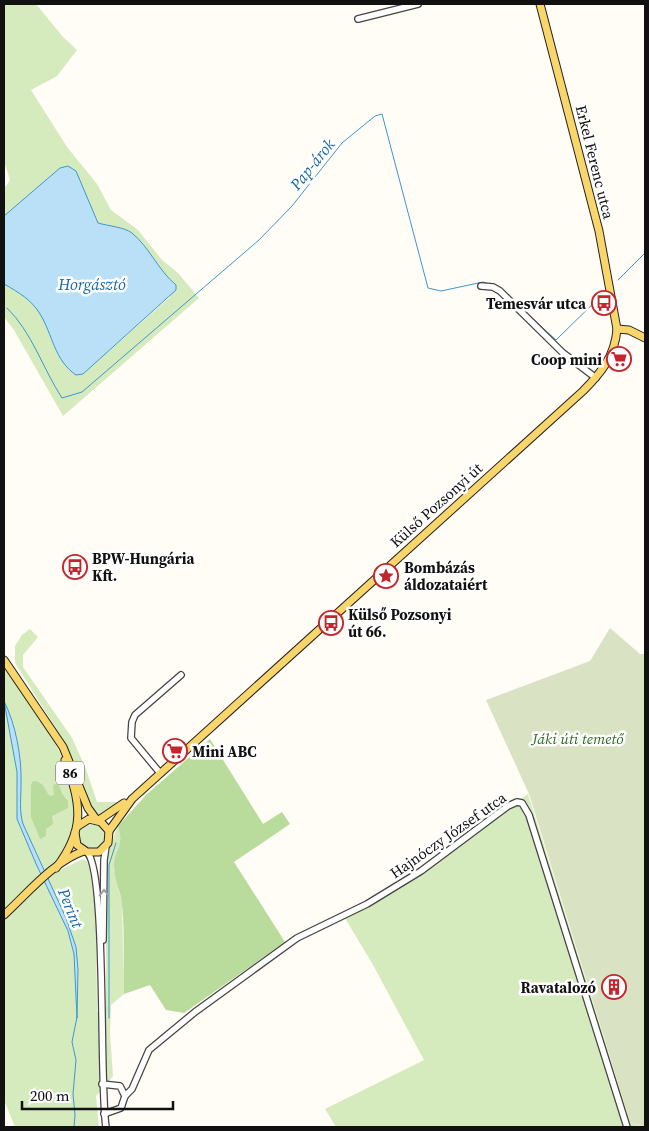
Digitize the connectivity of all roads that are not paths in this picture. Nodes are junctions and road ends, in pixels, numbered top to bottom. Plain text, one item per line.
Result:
1 (418, 4) edge
2 (540, 4) edge
3 (358, 19) dead end
4 (481, 286) dead end
5 (617, 329) junction
6 (645, 338) edge
7 (596, 378) junction
8 (4, 660) edge
9 (181, 675) dead end
10 (48, 724) junction
11 (160, 773) junction
12 (143, 790) junction
13 (97, 820) junction
14 (77, 830) junction
15 (109, 831) junction
16 (106, 846) junction
17 (86, 852) junction
18 (56, 868) junction
19 (4, 915) edge
20 (101, 994) junction
21 (102, 1084) junction
22 (125, 1096) junction
23 (104, 1114) junction
24 (106, 1127) edge
25 (627, 1127) edge

1 - 3 street
2 - 5 main road, Erkel Ferenc utca
4 - 7 street
5 - 6 main road
5 - 7 main road, Külső Pozsonyi út
7 - 11 main road, Külső Pozsonyi út
8 - 10 main road, 86
9 - 11 street
10 - 13 main road, 86
10 - 14 main road, 86
11 - 12 main road, Külső Pozsonyi út
12 - 13 main road
12 - 15 main road
13 - 14 main road
13 - 15 main road, 86
14 - 17 main road, 86
14 - 18 main road
15 - 16 main road
16 - 17 main road
20 -> 16 street
17 - 18 main road
17 - 20 street
18 - 19 main road
20 - 21 street
21 - 22 street
21 - 23 street
22 - 23 street
22 - 25 street, Hajnóczy József utca
23 - 24 street

